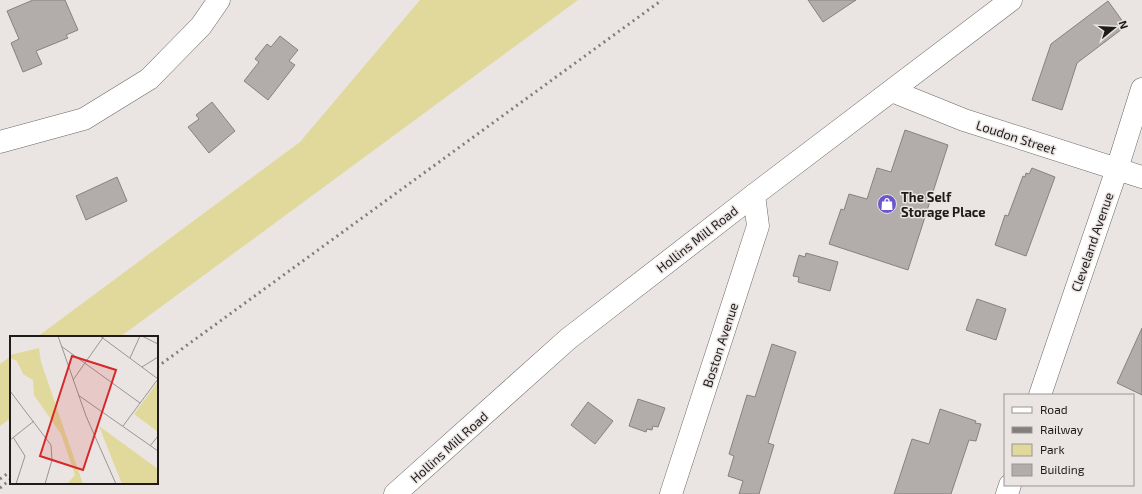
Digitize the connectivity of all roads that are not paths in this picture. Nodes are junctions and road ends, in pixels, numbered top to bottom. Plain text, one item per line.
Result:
1 (219, 0) edge
2 (1011, 0) edge
3 (1142, 89) edge
4 (892, 91) junction
5 (0, 142) edge
6 (1117, 169) junction
7 (1142, 177) edge
8 (754, 195) junction
9 (1040, 394) edge
10 (395, 494) edge
11 (671, 494) edge

1 - 5 street
2 - 4 street, Hollins Mill Road
3 - 6 street, Cleveland Avenue
4 - 6 street, Loudon Street
4 - 8 street, Hollins Mill Road
6 - 7 street, Loudon Street
6 - 9 street, Cleveland Avenue
8 - 10 street, Hollins Mill Road
8 - 11 street, Boston Avenue

